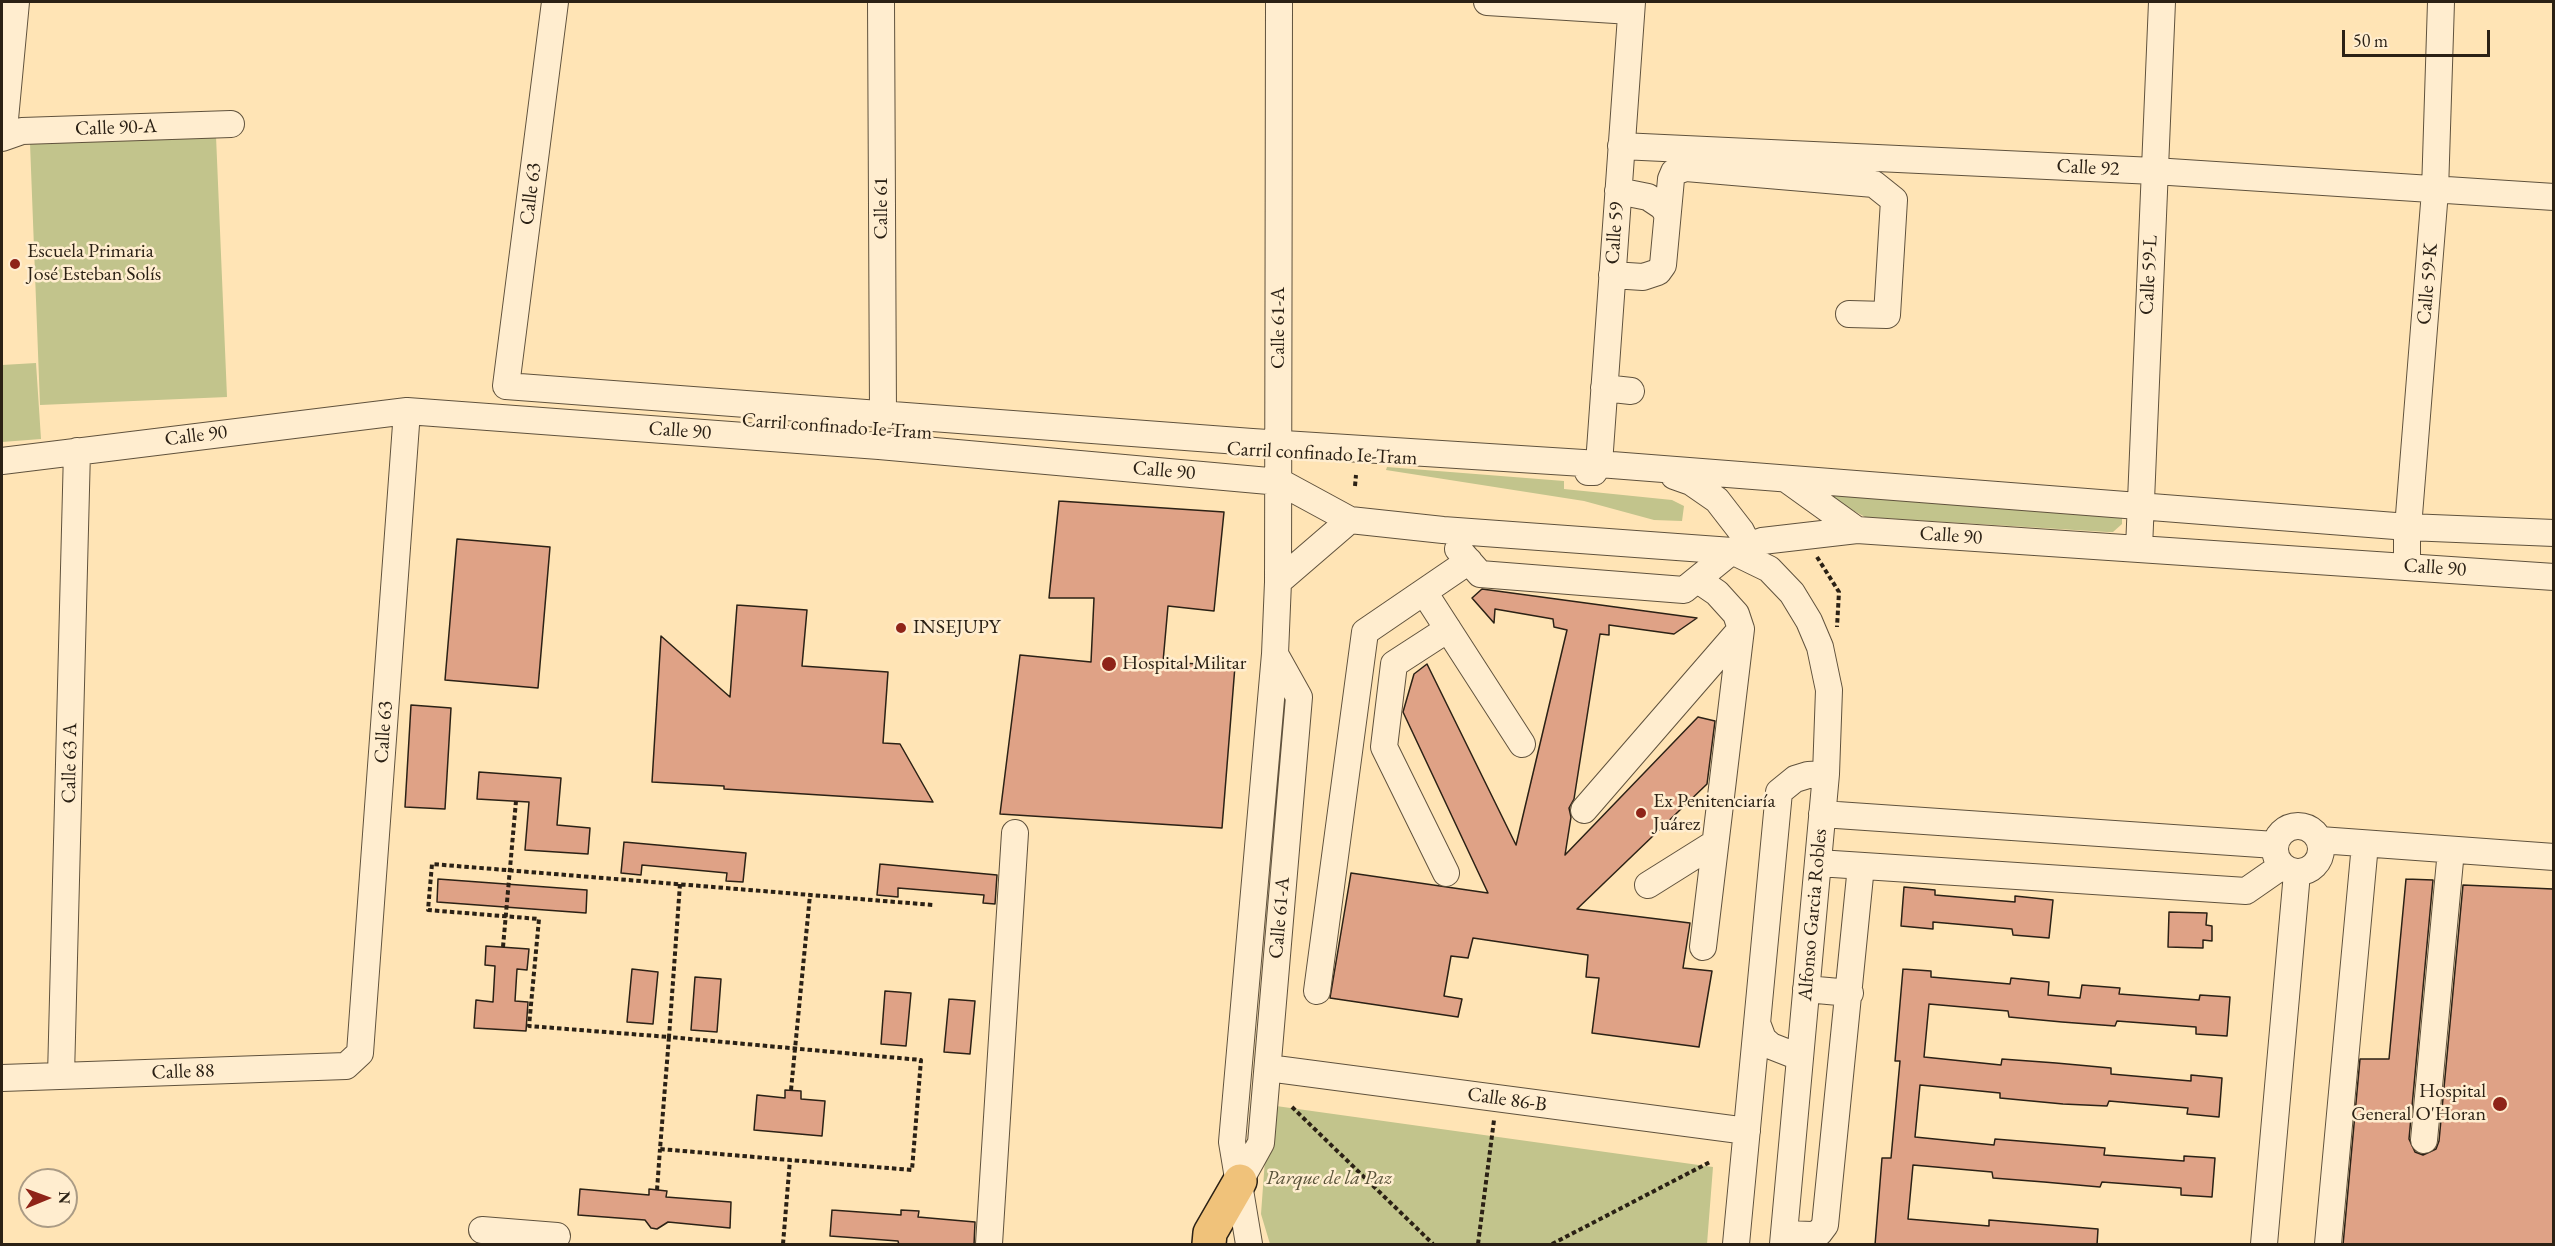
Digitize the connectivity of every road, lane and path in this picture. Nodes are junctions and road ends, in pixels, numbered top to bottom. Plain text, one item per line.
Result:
1 (16, 2) edge
2 (555, 2) edge
3 (881, 2) edge
4 (1279, 2) edge
5 (1487, 2) edge
6 (2162, 2) edge
7 (2441, 2) edge
8 (1632, 6) edge
9 (231, 124) dead end
10 (2, 131) edge
11 (2, 138) edge
12 (1622, 146) junction
13 (1876, 158) junction
14 (2154, 171) junction
15 (1874, 184) junction
16 (1618, 191) junction
17 (2435, 191) junction
18 (2553, 197) edge
19 (1667, 214) junction
20 (1612, 275) junction
21 (1849, 314) dead end
22 (506, 387) joint
23 (1604, 388) junction
24 (1631, 391) dead end
25 (407, 411) junction
26 (883, 414) junction
27 (1279, 445) junction
28 (2, 447) edge
29 (77, 451) junction
30 (2, 461) edge
31 (1599, 464) junction
32 (1645, 468) junction
33 (1356, 475) dead end
34 (1786, 479) junction
35 (1280, 482) junction
36 (1355, 486) dead end
37 (2139, 506) junction
38 (1350, 520) junction
39 (2408, 527) junction
40 (1443, 530) junction
41 (1857, 530) junction
42 (2553, 533) edge
43 (2139, 548) junction
44 (1812, 549) dead end
45 (1745, 553) junction
46 (1469, 561) junction
47 (2407, 566) junction
48 (2553, 577) edge
49 (1698, 580) junction
50 (1278, 582) junction
51 (1424, 592) junction
52 (1837, 627) dead end
53 (1741, 628) junction
54 (1448, 629) junction
55 (1275, 654) junction
56 (1522, 744) dead end
57 (1826, 774) junction
58 (516, 801) dead end
59 (1584, 810) dead end
60 (1822, 814) junction
61 (1015, 833) dead end
62 (2320, 840) junction
63 (1715, 843) junction
64 (2365, 844) junction
65 (2451, 850) junction
66 (2553, 857) edge
67 (2284, 861) junction
68 (1818, 863) junction
69 (1861, 866) junction
70 (510, 870) junction
71 (1446, 873) dead end
72 (680, 884) junction
73 (1647, 885) dead end
74 (810, 895) junction
75 (933, 905) dead end
76 (506, 916) junction
77 (503, 947) dead end
78 (1703, 947) dead end
79 (1806, 988) junction
80 (1317, 991) dead end
81 (1850, 993) junction
82 (1757, 1023) junction
83 (669, 1038) junction
84 (795, 1049) junction
85 (360, 1053) joint
86 (1799, 1057) junction
87 (1268, 1068) junction
88 (61, 1076) junction
89 (2, 1078) edge
90 (791, 1090) dead end
91 (1497, 1098) junction
92 (1292, 1107) dead end
93 (1747, 1131) junction
94 (2424, 1140) dead end
95 (660, 1149) junction
96 (790, 1160) junction
97 (1710, 1162) dead end
98 (1239, 1181) junction
99 (657, 1190) dead end
100 (482, 1230) dead end
101 (557, 1236) dead end
102 (1783, 1239) edge
103 (783, 1245) edge
104 (989, 1245) edge
105 (1209, 1245) edge
106 (1249, 1245) edge
107 (1433, 1245) edge
108 (1478, 1245) edge
109 (1552, 1245) edge
110 (1736, 1245) edge
111 (2264, 1245) edge
112 (2328, 1245) edge

1 - 10 street
2 - 22 street, Calle 63
3 - 26 street, Calle 61
4 - 27 street, Calle 61-A
5 - 8 street
6 - 14 street, Calle 59-L
7 - 17 street, Calle 59-K
8 - 12 street, Calle 59
9 - 11 street, Calle 90-A
12 - 13 street, Calle 92
12 - 16 street, Calle 59
13 - 14 street, Calle 92
13 - 15 street
14 - 17 street, Calle 92
14 - 37 street, Calle 59-L
15 - 19 street
15 - 21 street
16 - 19 street
16 - 20 street, Calle 59
17 - 18 street, Calle 92
17 - 39 street, Calle 59-K
19 - 20 street
20 - 23 street, Calle 59
22 - 26 street, Calle 90
23 - 24 street
23 - 31 street, Calle 59
25 - 29 street, Calle 90
25 - 35 street, Calle 90
25 - 85 street, Calle 63
26 - 27 street, Calle 90
27 - 28 street, Carril confinado Ie-Tram
27 - 31 street
27 - 35 street, Calle 61-A
29 - 30 street, Calle 90
29 - 88 street, Calle 63 A
31 - 32 street
32 - 34 street
32 - 45 street
33 - 36 path
34 - 37 street
34 - 41 street
35 - 38 street, Calle 90
35 - 50 street, Calle 61-A
37 - 39 street
37 - 43 street, Calle 59-L
38 - 40 street, Calle 90
38 - 50 street
39 - 42 street
39 - 47 street, Calle 59-K
40 - 45 street, Calle 90
40 - 46 street
41 - 43 street, Calle 90
41 - 45 street, Calle 90
43 - 47 street, Calle 90
44 - 52 path
45 - 49 street
45 - 57 street, Alfonso Garcia Robles
46 - 49 street
46 - 51 street
47 - 48 street, Calle 90
49 - 53 street
50 - 55 street, Calle 61-A
51 - 54 street
51 - 80 street
53 - 59 street
53 - 63 street
54 - 56 street
54 - 71 street
55 - 87 street, Calle 61-A
55 - 98 street, Calle 61-A
57 - 60 street, Alfonso Garcia Robles
57 - 82 street
58 - 70 path
60 - 67 street
60 - 68 street, Alfonso Garcia Robles
61 - 104 street
62 - 64 street
62 - 67 street
62 - 67 street
63 - 73 street
63 - 78 street
64 - 65 street
64 - 112 street
65 - 66 street
65 - 94 street
67 - 69 street
67 - 111 street
68 - 69 street
68 - 79 street, Alfonso Garcia Robles
69 - 81 street
70 - 72 path
70 - 76 path
70 - 76 path
72 - 74 path
72 - 83 path
74 - 75 path
74 - 84 path
76 - 77 path
76 - 83 path
79 - 81 street
79 - 86 street, Alfonso Garcia Robles
81 - 102 street
82 - 86 street
82 - 93 street
83 - 84 path
83 - 95 path
84 - 90 path
84 - 96 path
85 - 88 street, Calle 88
86 - 102 street, Alfonso Garcia Robles
87 - 91 street, Calle 86-B
87 - 98 street, Calle 61-A
88 - 89 street, Calle 88
91 - 93 street, Calle 86-B
91 - 108 path
92 - 107 path
93 - 110 street
95 - 96 path
95 - 99 path
96 - 103 path
97 - 109 path
98 - 105 main road
98 - 106 street, Calle 61-A
100 - 101 street

